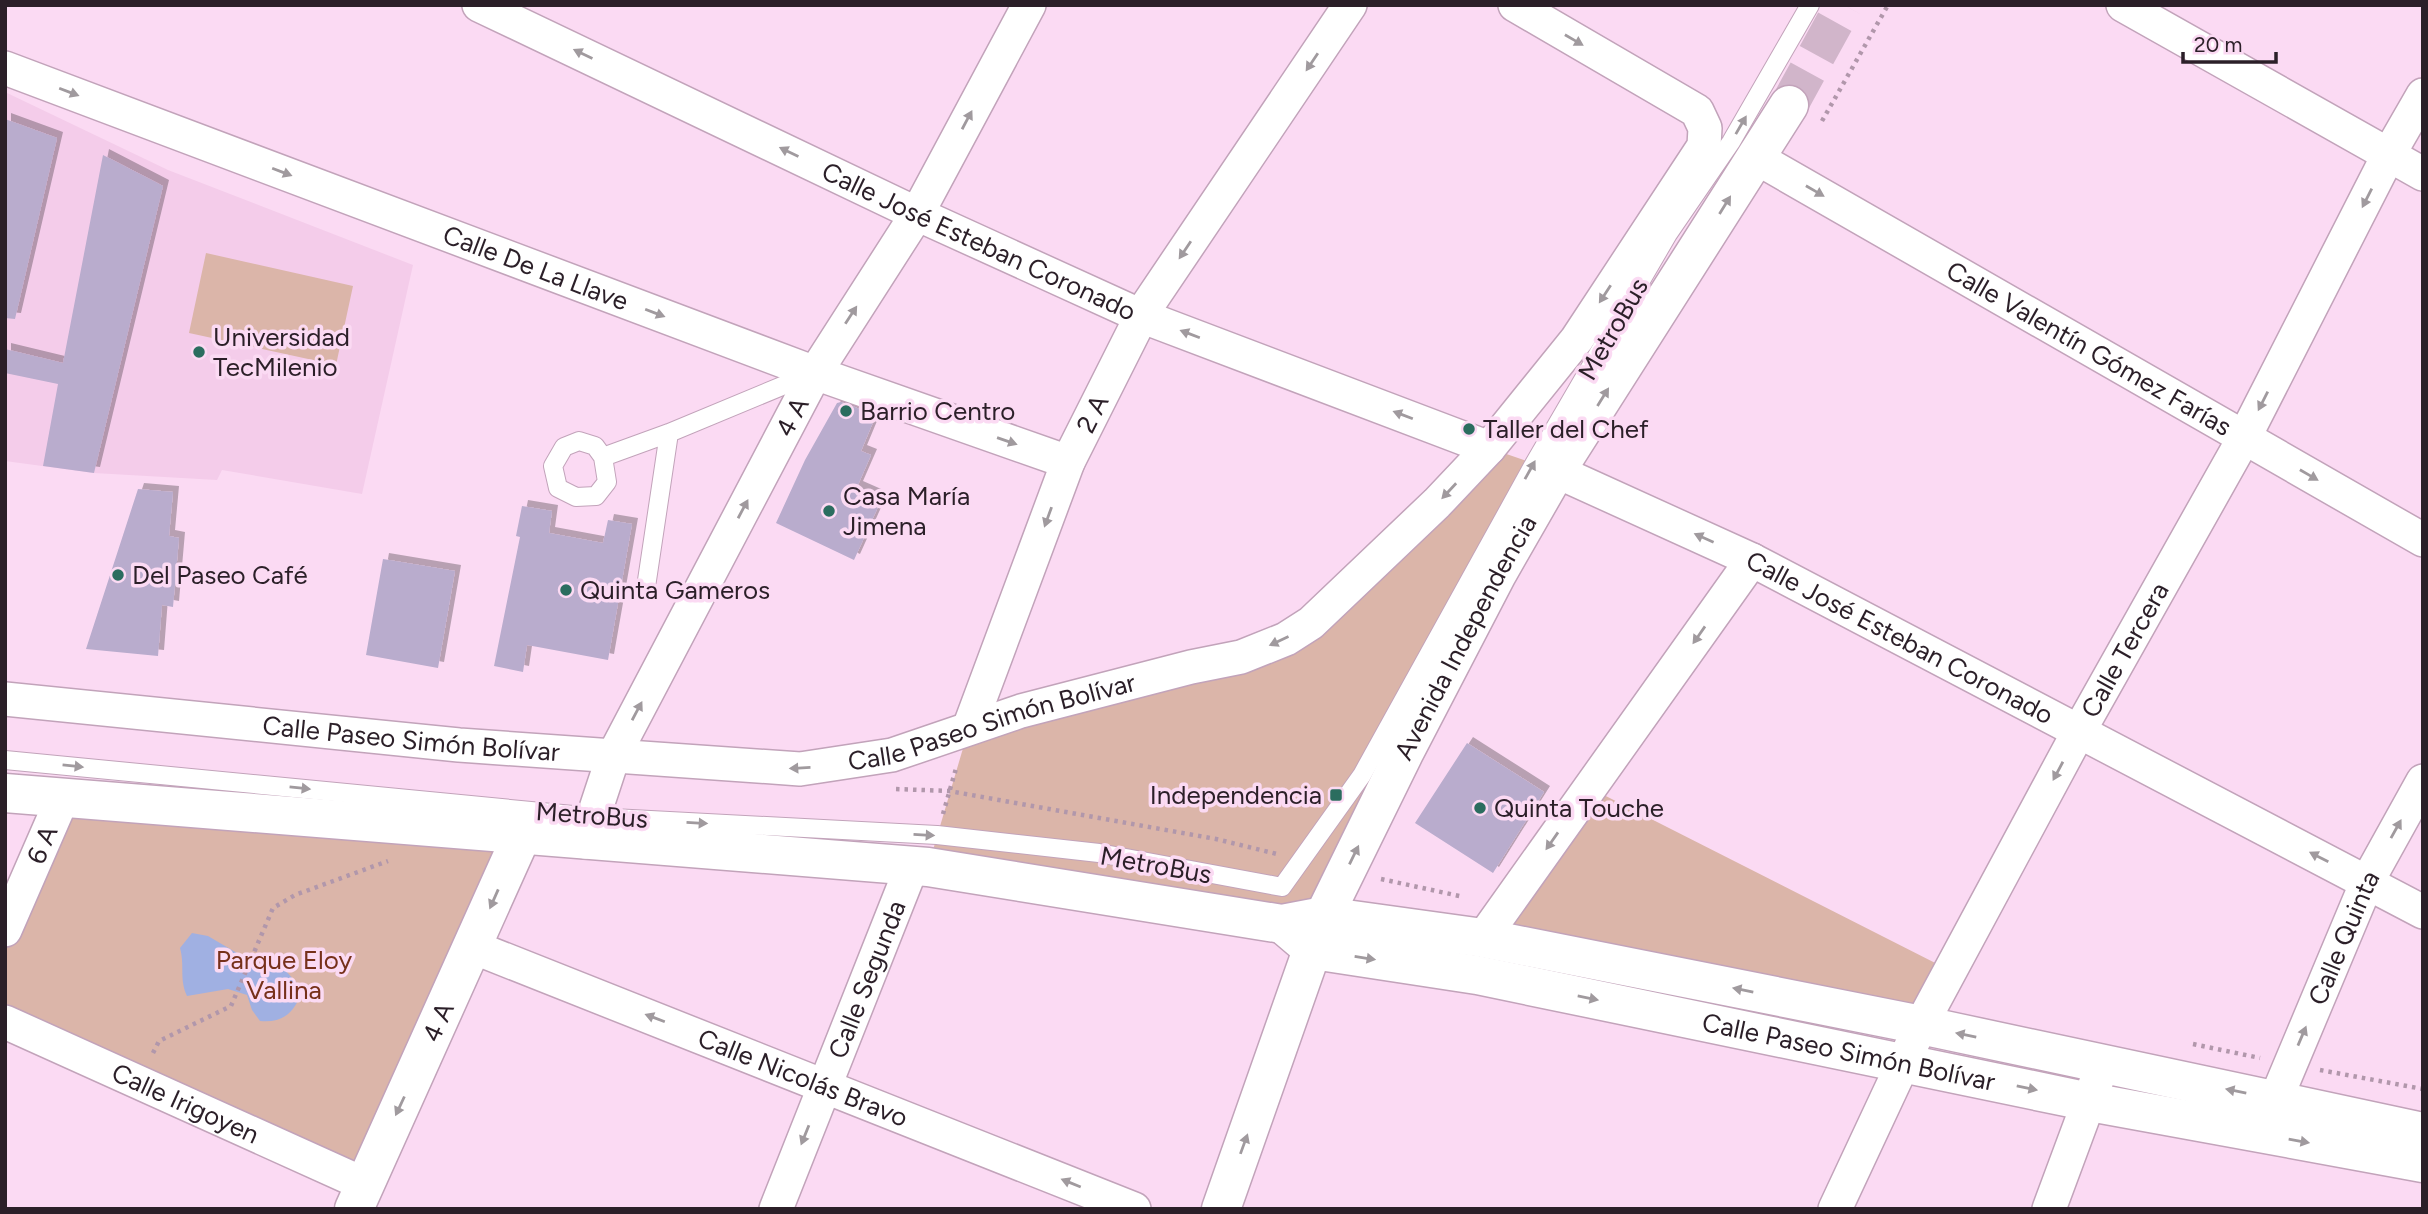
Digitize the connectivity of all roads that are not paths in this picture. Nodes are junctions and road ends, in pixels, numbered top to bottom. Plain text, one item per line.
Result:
1 (480, 5) edge
2 (1029, 5) edge
3 (1350, 5) edge
4 (1515, 5) edge
5 (1810, 5) edge
6 (2123, 5) edge
7 (5, 68) edge
8 (2423, 95) edge
9 (1789, 105) tunnel mouth
10 (2389, 154) junction
11 (1755, 158) junction
12 (2423, 174) edge
13 (917, 214) junction
14 (1142, 316) junction
15 (815, 373) junction
16 (669, 433) junction
17 (2244, 438) junction
18 (1489, 448) junction
19 (603, 457) dead end
20 (1068, 462) junction
21 (1556, 471) junction
22 (2423, 540) edge
23 (1752, 559) junction
24 (646, 587) dead end
25 (5, 699) edge
26 (969, 728) junction
27 (2078, 733) junction
28 (613, 757) junction
29 (5, 760) edge
30 (2423, 781) edge
31 (5, 793) edge
32 (63, 797) junction
33 (589, 829) junction
34 (521, 837) junction
35 (912, 866) junction
36 (2367, 882) junction
37 (2423, 912) edge
38 (5, 930) edge
39 (1319, 933) junction
40 (1483, 938) junction
41 (472, 947) junction
42 (5, 1022) edge
43 (1921, 1025) junction
44 (1904, 1062) junction
45 (2103, 1065) junction
46 (825, 1084) junction
47 (2276, 1099) junction
48 (2090, 1102) junction
49 (2423, 1132) edge
50 (2261, 1134) junction
51 (2423, 1163) edge
52 (361, 1201) edge
53 (776, 1209) edge
54 (1135, 1209) edge
55 (1221, 1209) edge
56 (1835, 1209) edge
57 (2049, 1209) edge

13 -> 1 street, Calle José Esteban Coronado
13 -> 2 street, 4 A
3 -> 14 street, 2 A
4 -> 18 street, Calle Paseo Simón Bolívar
33 -> 5 lane, MetroBus
6 - 10 street
7 -> 15 street, Calle De La Llave
8 - 10 street, Calle Tercera
9 - 11 main road, Avenida Independencia
10 - 12 street
10 -> 17 street, Calle Tercera
11 -> 17 street, Calle Valentín Gómez Farías
21 -> 11 main road, Avenida Independencia
13 - 14 street, Calle José Esteban Coronado
15 -> 13 street, 4 A
18 -> 14 street, Calle José Esteban Coronado
14 - 20 street, 2 A
15 - 16 lane
15 -> 20 street, Calle De La Llave
28 -> 15 street, 4 A
16 - 19 lane
16 - 24 lane
17 -> 22 street, Calle Valentín Gómez Farías
17 - 27 street, Calle Tercera
18 -> 26 street, Calle Paseo Simón Bolívar
20 -> 26 street, 2 A
23 -> 21 street, Calle José Esteban Coronado
39 -> 21 main road, Avenida Independencia
23 - 27 street, Calle José Esteban Coronado
23 -> 40 street
25 - 28 street, Calle Paseo Simón Bolívar
26 -> 28 street, Calle Paseo Simón Bolívar
36 -> 27 street, Calle José Esteban Coronado
27 -> 43 street, Calle Tercera
28 - 33 street, 4 A
29 -> 33 lane, MetroBus
36 -> 30 street, Calle Quinta
31 - 32 main road
32 - 34 main road
32 - 38 street, 6 A
33 - 34 main road
33 - 35 main road
34 -> 41 main road, 4 A
35 - 39 main road
35 - 46 street, Calle Segunda
36 - 37 street, Calle José Esteban Coronado
47 -> 36 street, Calle Quinta
39 - 40 main road, Calle Paseo Simón Bolívar
39 -> 44 main road, Calle Paseo Simón Bolívar
55 -> 39 main road, Avenida Independencia
43 -> 40 main road, Calle Paseo Simón Bolívar
46 -> 41 street, Calle Nicolás Bravo
41 -> 52 main road, 4 A
42 - 52 street, Calle Irigoyen
43 - 44 street, Calle Tercera
45 -> 43 main road, Calle Paseo Simón Bolívar
44 -> 48 main road, Calle Paseo Simón Bolívar
44 - 56 street, Calle Tercera
47 -> 45 main road, Calle Paseo Simón Bolívar
45 - 48 street
46 -> 53 street, Calle Segunda
54 -> 46 street, Calle Nicolás Bravo
47 - 49 main road, Calle Paseo Simón Bolívar
47 - 50 street, Calle Quinta
48 - 50 main road, Calle Paseo Simón Bolívar
48 - 57 street
50 -> 51 main road, Calle Paseo Simón Bolívar

